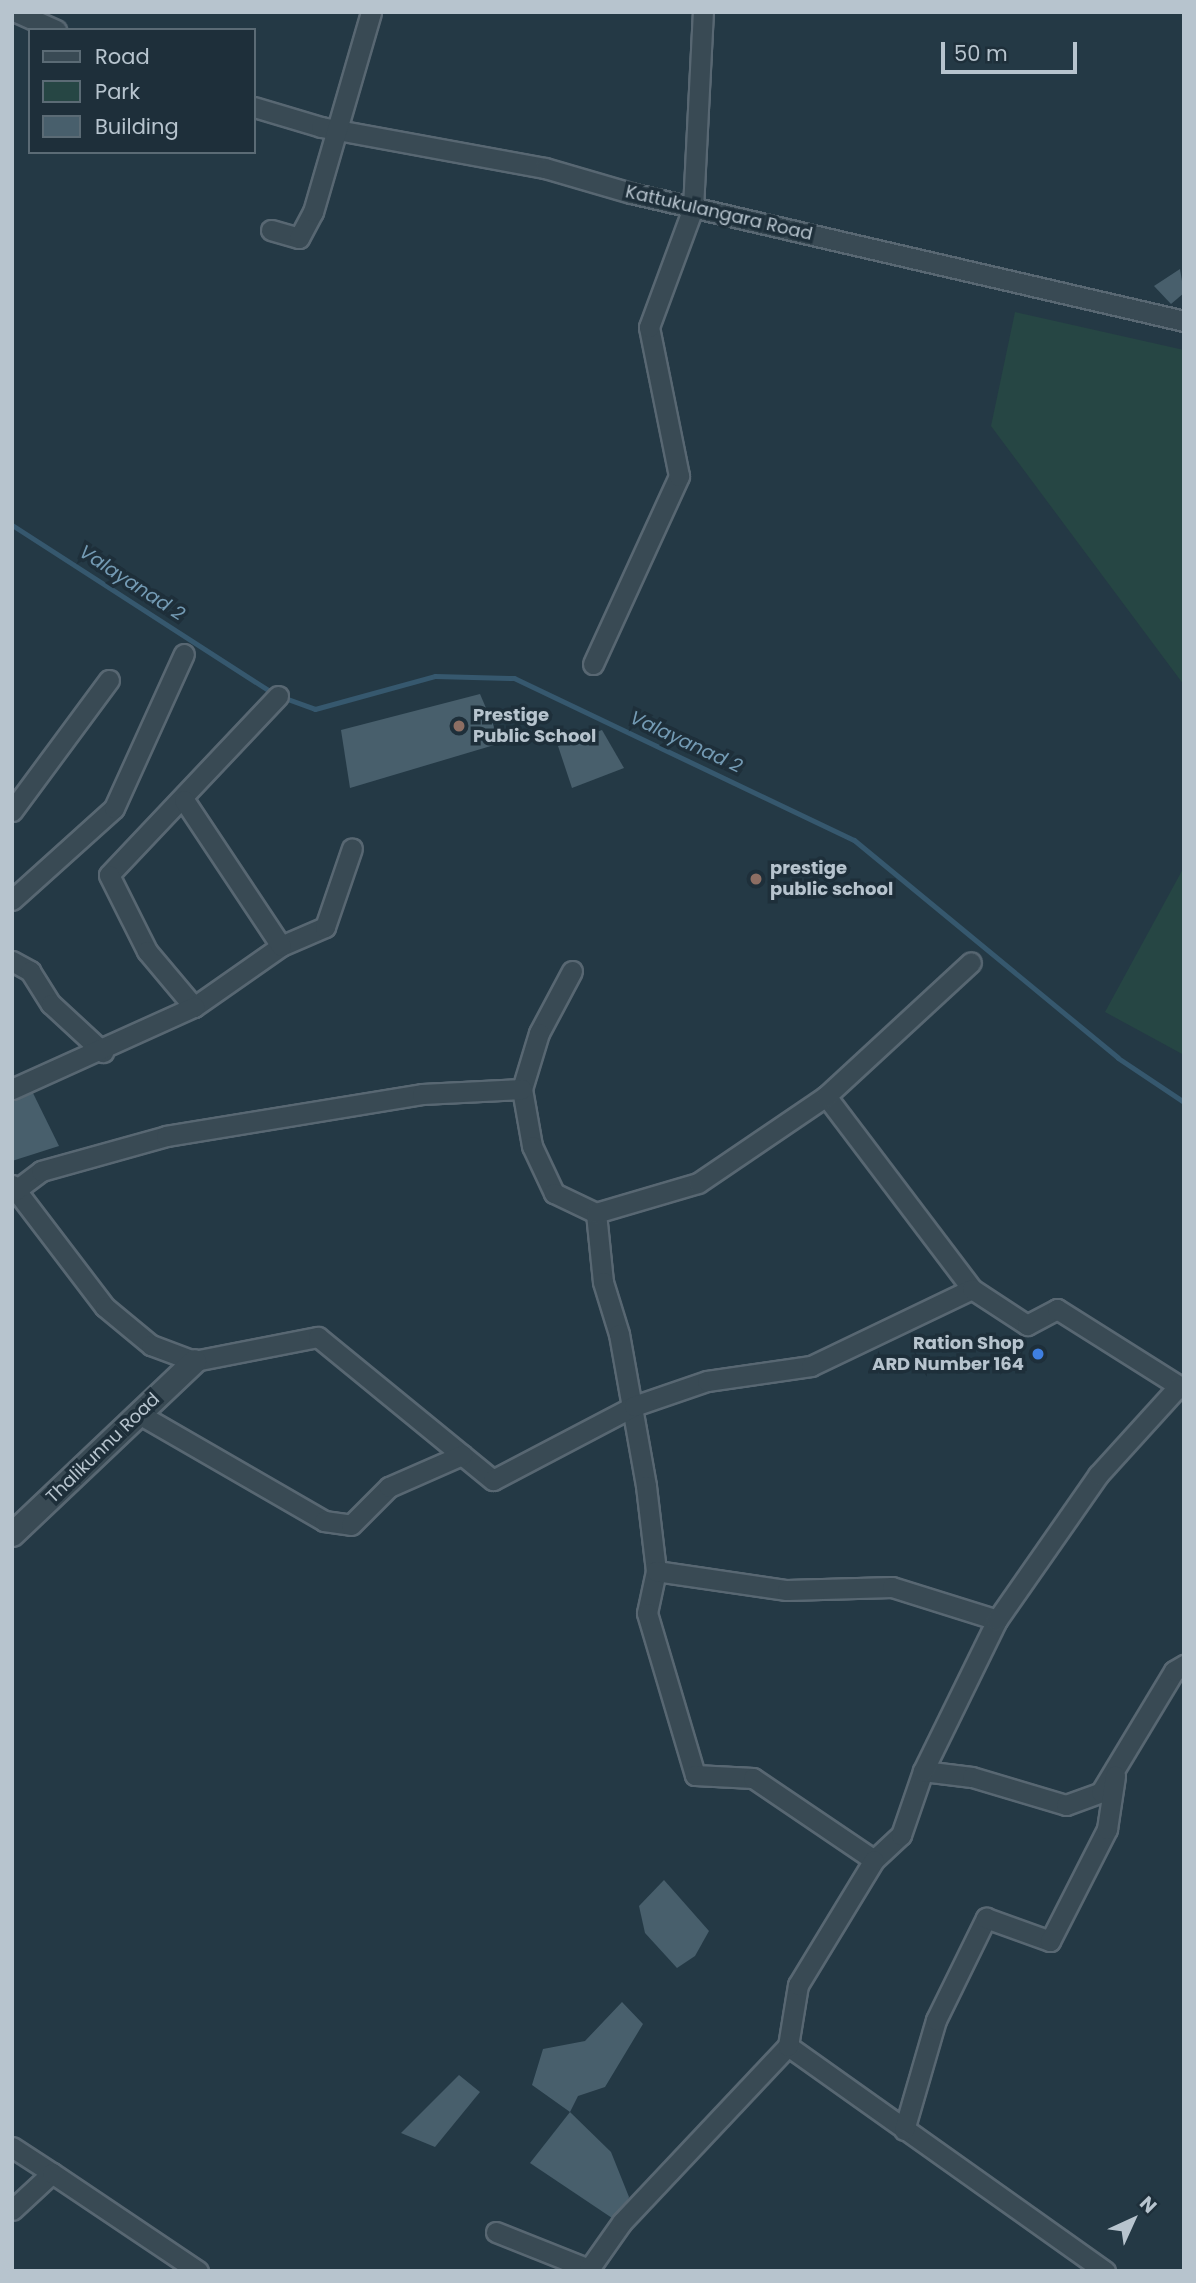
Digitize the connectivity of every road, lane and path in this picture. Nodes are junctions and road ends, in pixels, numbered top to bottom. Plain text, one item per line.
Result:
1 (16, 12) edge
2 (371, 12) edge
3 (703, 12) edge
4 (52, 28) edge
5 (256, 108) edge
6 (339, 130) junction
7 (693, 208) junction
8 (271, 230) dead end
9 (1184, 321) edge
10 (184, 654) dead end
11 (593, 664) dead end
12 (109, 680) dead end
13 (278, 696) dead end
14 (184, 800) junction
15 (12, 811) edge
16 (352, 848) dead end
17 (12, 900) edge
18 (281, 946) junction
19 (12, 961) edge
20 (971, 962) dead end
21 (572, 971) dead end
22 (194, 1007) junction
23 (103, 1052) junction
24 (12, 1089) edge
25 (522, 1089) junction
26 (826, 1096) junction
27 (14, 1187) edge
28 (596, 1213) junction
29 (972, 1289) junction
30 (194, 1361) junction
31 (1181, 1387) edge
32 (634, 1406) junction
33 (139, 1414) junction
34 (462, 1455) junction
35 (12, 1534) edge
36 (656, 1572) junction
37 (996, 1620) junction
38 (1184, 1665) edge
39 (923, 1771) junction
40 (1115, 1776) junction
41 (874, 1860) junction
42 (788, 2046) junction
43 (904, 2130) junction
44 (12, 2147) edge
45 (52, 2173) junction
46 (12, 2210) edge
47 (496, 2232) dead end
48 (588, 2270) edge
49 (198, 2271) edge
50 (1105, 2271) edge

1 - 4 street
2 - 6 street
3 - 7 street
5 - 6 street, Kattukulangara Road
6 - 7 street, Kattukulangara Road
6 - 8 street
7 - 9 street, Kattukulangara Road
7 - 11 street
10 - 17 street
12 - 15 street
13 - 14 street
14 - 18 street
14 - 22 street
16 - 18 street
18 - 22 street
19 - 23 street
20 - 26 street
21 - 25 street
22 - 23 street
23 - 24 street
25 - 27 street
25 - 28 street
26 - 28 street
26 - 29 street
27 - 30 street
28 - 32 street
29 - 31 street
29 - 32 street
30 - 33 street, Thalikunnu Road
30 - 34 street
31 - 37 street
32 - 34 street
32 - 36 street
33 - 34 street
33 - 35 street, Thalikunnu Road
36 - 37 street
36 - 41 street
37 - 39 street
38 - 40 street
39 - 40 street
39 - 41 street
40 - 43 street
41 - 42 street
42 - 43 street
42 - 48 street
43 - 50 street
44 - 45 street
45 - 46 street
45 - 49 street
47 - 48 street

